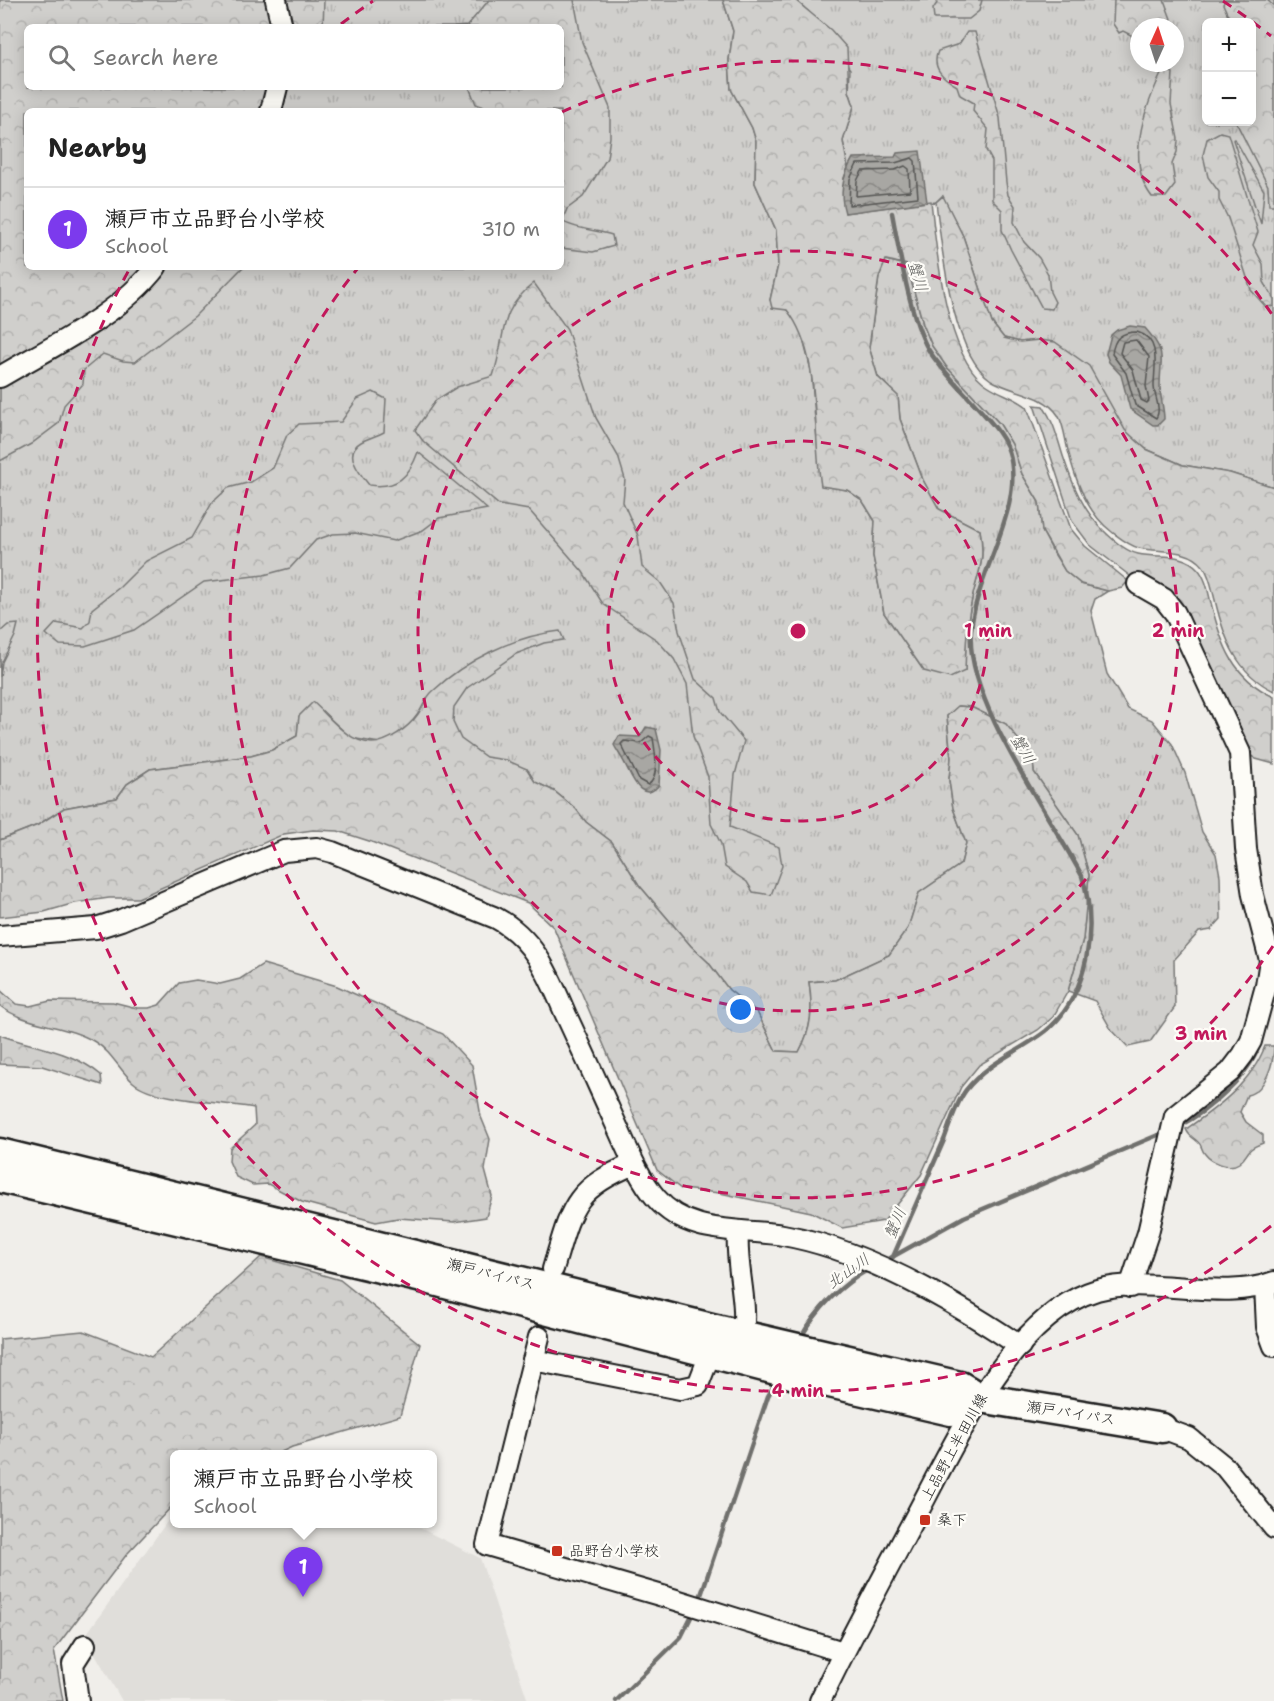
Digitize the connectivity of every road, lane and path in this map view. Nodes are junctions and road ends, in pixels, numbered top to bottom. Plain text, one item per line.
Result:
1 (276, 0) edge
2 (281, 24) edge
3 (276, 90) edge
4 (272, 108) edge
5 (153, 270) edge
6 (0, 377) edge
7 (1138, 584) dead end
8 (0, 936) edge
9 (0, 1153) edge
10 (634, 1164) junction
11 (0, 1178) edge
12 (738, 1231) junction
13 (553, 1269) dead end
14 (1270, 1284) edge
15 (1130, 1287) junction
16 (743, 1334) junction
17 (539, 1337) dead end
18 (1020, 1346) junction
19 (1274, 1346) edge
20 (710, 1354) junction
21 (533, 1360) junction
22 (980, 1398) junction
23 (1162, 1428) joint
24 (1274, 1528) edge
25 (85, 1646) dead end
26 (843, 1653) junction
27 (78, 1701) edge
28 (820, 1701) edge

1 - 2 street
3 - 4 street
5 - 6 street
7 - 15 street
8 - 10 street
9 - 16 highway, 瀬戸バイパス
10 - 12 street
10 - 13 street
11 - 20 highway, 瀬戸バイパス
12 - 16 street
12 - 18 street
14 - 15 street, 上品野上半田川線
14 - 19 street
15 - 18 street, 上品野上半田川線
16 - 22 highway, 瀬戸バイパス
17 - 21 street
18 - 22 street, 上品野上半田川線
20 - 21 street
20 - 22 highway, 瀬戸バイパス
21 - 26 street
22 - 23 highway, 瀬戸バイパス
22 - 26 street, 上品野上半田川線
23 - 24 street
25 - 27 street
26 - 28 street, 上品野上半田川線

